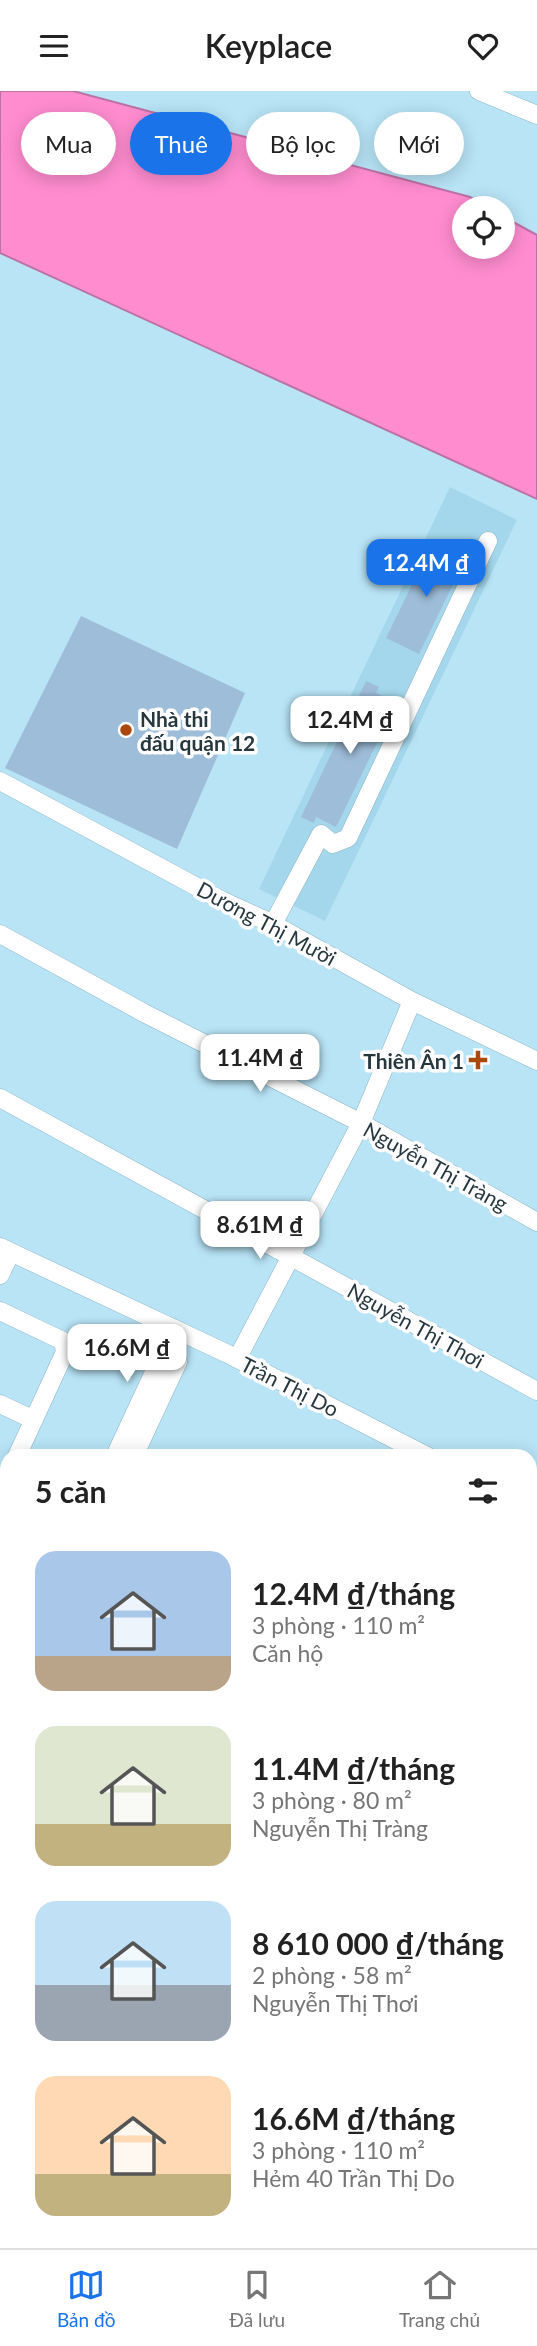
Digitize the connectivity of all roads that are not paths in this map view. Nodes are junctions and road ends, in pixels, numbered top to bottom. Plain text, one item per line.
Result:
1 (479, 91) edge
2 (537, 115) edge
3 (488, 541) dead end
4 (0, 781) edge
5 (273, 924) junction
6 (0, 934) edge
7 (412, 1001) junction
8 (537, 1061) edge
9 (0, 1098) edge
10 (361, 1123) junction
11 (537, 1222) edge
12 (5, 1250) edge
13 (292, 1257) junction
14 (0, 1275) edge
15 (0, 1311) edge
16 (174, 1329) junction
17 (237, 1359) junction
18 (178, 1362) dead end
19 (537, 1391) edge
20 (0, 1404) edge
21 (34, 1420) junction
22 (20, 1449) edge
23 (118, 1449) edge
24 (137, 1449) edge
25 (413, 1449) edge

1 - 2 street
3 - 5 street
4 - 5 street, Dương Thị Mười
5 - 7 street, Dương Thị Mười
6 - 10 street, Nguyễn Thị Tràng
7 - 8 street, Dương Thị Mười
7 - 10 street
9 - 13 street, Nguyễn Thị Thơi
10 - 11 street, Nguyễn Thị Tràng
10 - 13 street
12 - 14 street
12 - 16 street, Trần Thị Do
13 - 17 street
13 - 19 street, Nguyễn Thị Thơi
15 - 21 street
16 - 17 street, Trần Thị Do
16 - 23 street
17 - 25 street, Trần Thị Do
18 - 24 street
20 - 21 street
21 - 22 street

